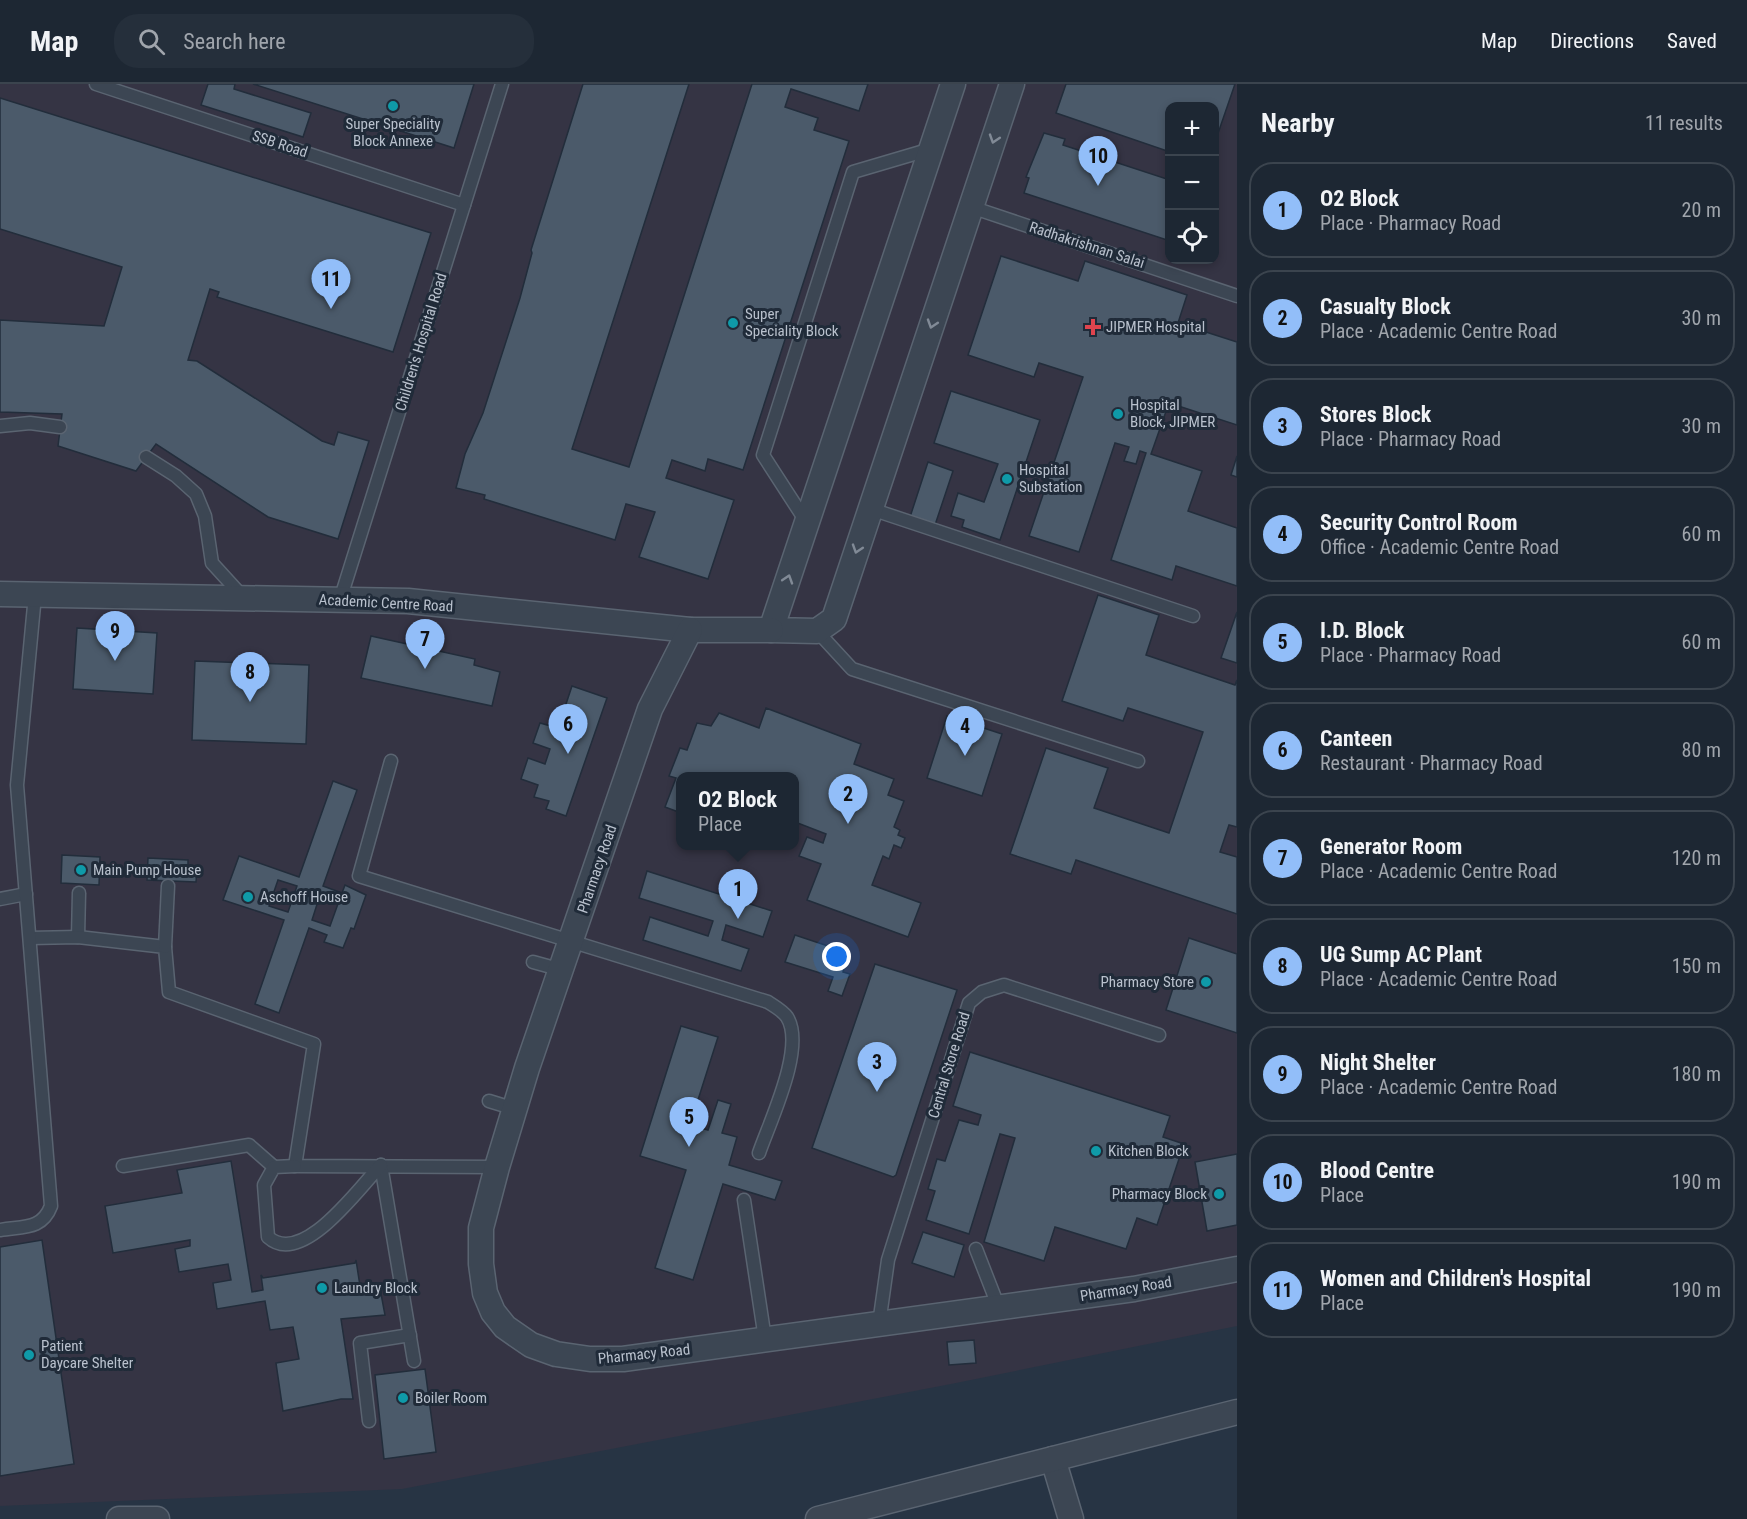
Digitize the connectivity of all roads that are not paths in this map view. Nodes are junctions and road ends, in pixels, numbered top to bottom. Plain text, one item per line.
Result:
1 (96, 84) edge
2 (502, 84) edge
3 (954, 84) edge
4 (1012, 84) edge
5 (932, 149) junction
6 (464, 205) junction
7 (971, 207) junction
8 (1237, 296) edge
9 (0, 426) edge
10 (60, 427) dead end
11 (146, 456) dead end
12 (871, 509) junction
13 (807, 523) junction
14 (0, 594) edge
15 (35, 595) junction
16 (243, 598) junction
17 (340, 600) junction
18 (1193, 616) dead end
19 (690, 630) junction
20 (771, 630) junction
21 (816, 631) junction
22 (391, 761) dead end
23 (1138, 761) dead end
24 (168, 886) dead end
25 (79, 893) dead end
26 (27, 894) junction
27 (0, 899) edge
28 (78, 937) junction
29 (30, 938) junction
30 (572, 939) junction
31 (165, 947) junction
32 (533, 962) dead end
33 (562, 970) junction
34 (1159, 1035) dead end
35 (489, 1101) dead end
36 (515, 1109) junction
37 (759, 1153) dead end
38 (381, 1165) junction
39 (123, 1166) dead end
40 (294, 1166) junction
41 (274, 1167) junction
42 (497, 1167) junction
43 (744, 1200) dead end
44 (0, 1230) edge
45 (976, 1249) dead end
46 (1237, 1269) edge
47 (999, 1308) junction
48 (879, 1324) junction
49 (410, 1335) junction
50 (765, 1339) junction
51 (414, 1361) dead end
52 (1237, 1412) edge
53 (369, 1421) dead end
54 (1053, 1459) junction
55 (119, 1519) edge
56 (157, 1519) edge
57 (818, 1519) edge
58 (1071, 1519) edge

1 - 6 lane, SSB Road
2 - 6 lane, Children's Hospital Road
3 - 5 street
4 -> 7 street
5 - 13 street
5 - 13 lane
6 - 17 lane, Children's Hospital Road
7 - 8 lane, Radhakrishnan Salai
7 -> 12 street
9 - 10 lane
11 - 16 lane
12 - 18 lane
12 -> 21 street
20 -> 13 street
14 - 15 street, Academic Centre Road
15 - 16 street, Academic Centre Road
15 - 26 lane
16 - 17 street, Academic Centre Road
17 - 19 street, Academic Centre Road
19 - 20 street, Academic Centre Road
19 - 30 street, Pharmacy Road
20 - 21 street, Academic Centre Road
21 - 23 lane
22 - 30 lane
24 - 31 lane
25 - 28 lane
26 - 27 lane
26 - 29 lane
28 - 29 lane
28 - 31 lane
29 - 44 lane
30 - 33 street, Pharmacy Road
30 - 37 lane
31 - 40 lane
32 - 33 lane
33 - 36 street, Pharmacy Road
34 - 48 lane, Central Store Road
35 - 36 lane
36 - 42 street, Pharmacy Road
38 - 40 lane
38 - 41 lane
38 - 42 lane
38 - 49 lane
39 - 41 lane
40 - 41 lane
42 - 50 street, Pharmacy Road
43 - 50 lane
45 - 47 lane
46 - 47 street, Pharmacy Road
47 - 48 street, Pharmacy Road
48 - 50 street, Pharmacy Road
49 - 51 lane
49 - 53 lane
52 - 54 street
54 - 57 street
54 - 58 street
55 - 56 street

